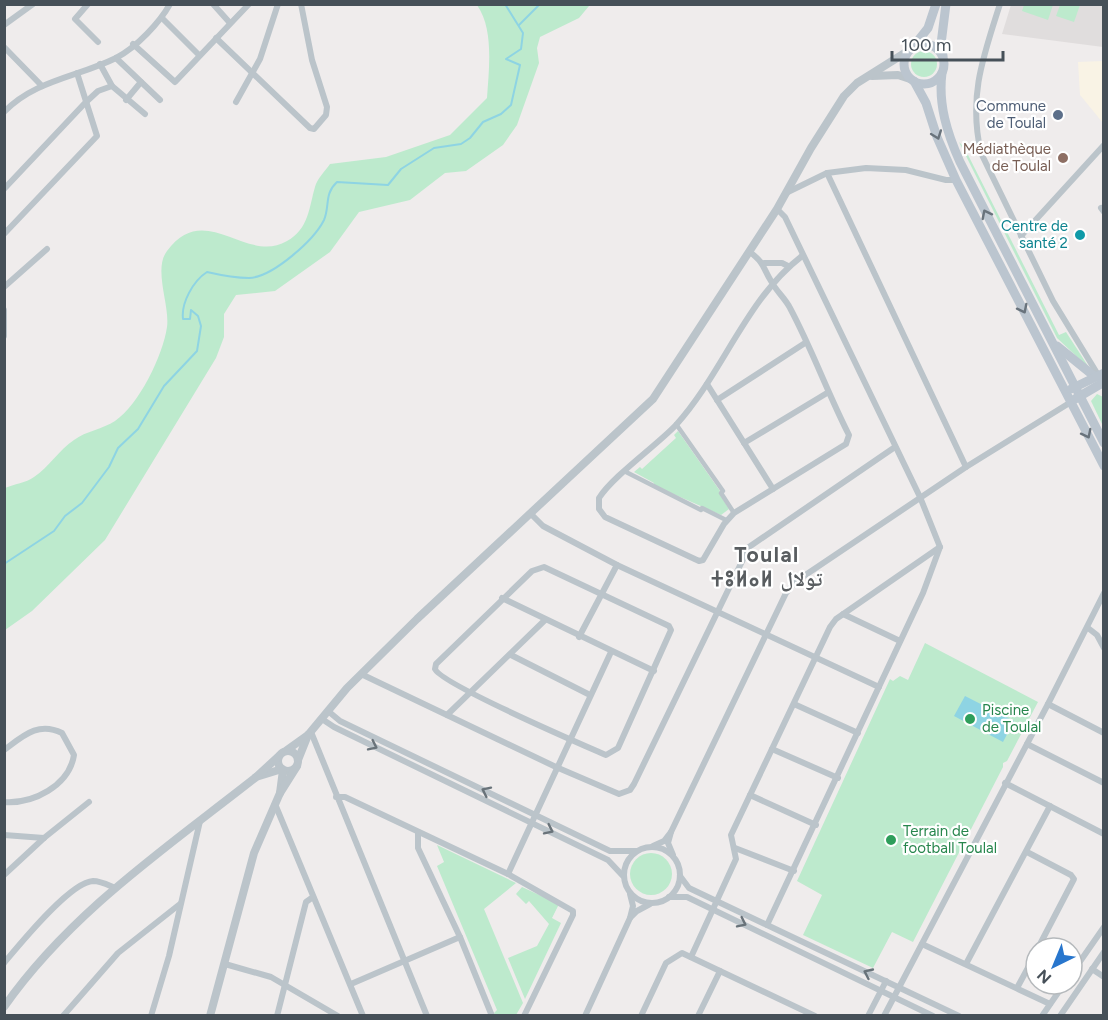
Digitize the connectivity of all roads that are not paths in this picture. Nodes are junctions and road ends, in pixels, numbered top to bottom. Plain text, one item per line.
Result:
1 (33, 4) edge
2 (88, 4) edge
3 (213, 4) edge
4 (249, 4) edge
5 (278, 4) edge
6 (302, 4) edge
7 (936, 4) edge
8 (946, 4) edge
9 (1000, 4) edge
10 (166, 6) edge
11 (162, 18) junction
12 (230, 23) junction
13 (4, 25) edge
14 (216, 38) junction
15 (98, 42) dead end
16 (133, 44) junction
17 (4, 47) edge
18 (910, 49) junction
19 (199, 55) junction
20 (116, 58) junction
21 (943, 58) junction
22 (100, 64) junction
23 (77, 73) junction
24 (254, 73) junction
25 (942, 73) junction
26 (867, 77) junction
27 (912, 80) junction
28 (141, 82) junction
29 (42, 86) junction
30 (112, 86) junction
31 (126, 100) junction
32 (160, 100) dead end
33 (236, 102) dead end
34 (85, 103) junction
35 (4, 112) edge
36 (145, 114) dead end
37 (1103, 146) edge
38 (827, 173) junction
39 (956, 180) junction
40 (4, 189) edge
41 (788, 192) junction
42 (777, 209) junction
43 (4, 234) edge
44 (1021, 236) junction
45 (47, 249) dead end
46 (750, 252) junction
47 (802, 256) junction
48 (764, 263) junction
49 (789, 267) junction
50 (773, 285) junction
51 (4, 287) edge
52 (4, 310) edge
53 (4, 336) edge
54 (1050, 340) junction
55 (805, 343) junction
56 (1101, 379) edge
57 (707, 384) junction
58 (1074, 386) junction
59 (827, 393) junction
60 (1080, 397) junction
61 (1069, 398) junction
62 (717, 400) junction
63 (676, 424) junction
64 (744, 443) junction
65 (1104, 443) edge
66 (896, 447) junction
67 (1104, 466) edge
68 (966, 467) junction
69 (626, 472) junction
70 (773, 489) junction
71 (920, 497) junction
72 (734, 513) junction
73 (531, 514) junction
74 (726, 520) junction
75 (940, 548) junction
76 (617, 565) junction
77 (1104, 593) edge
78 (602, 594) junction
79 (502, 598) junction
80 (716, 609) junction
81 (843, 614) junction
82 (545, 620) junction
83 (1088, 628) junction
84 (768, 634) junction
85 (579, 637) junction
86 (900, 641) junction
87 (1104, 648) edge
88 (611, 652) junction
89 (511, 655) junction
90 (815, 657) junction
91 (654, 671) junction
92 (361, 674) junction
93 (879, 687) junction
94 (473, 693) junction
95 (590, 695) junction
96 (794, 704) junction
97 (1048, 704) junction
98 (328, 711) junction
99 (447, 715) junction
100 (322, 718) junction
101 (309, 733) junction
102 (858, 733) junction
103 (1104, 733) edge
104 (569, 738) junction
105 (1027, 744) junction
106 (772, 749) junction
107 (4, 750) edge
108 (287, 750) junction
109 (279, 756) junction
110 (297, 763) junction
111 (556, 767) junction
112 (282, 770) junction
113 (255, 778) junction
114 (838, 778) junction
115 (1005, 783) junction
116 (1104, 783) edge
117 (280, 793) junction
118 (750, 795) junction
119 (336, 797) junction
120 (4, 802) edge
121 (89, 802) dead end
122 (275, 804) junction
123 (1050, 806) junction
124 (534, 819) junction
125 (200, 821) junction
126 (816, 825) junction
127 (1102, 831) edge
128 (417, 832) junction
129 (671, 832) junction
130 (4, 835) edge
131 (44, 838) junction
132 (650, 846) junction
133 (735, 848) junction
134 (636, 851) junction
135 (1027, 852) junction
136 (674, 858) junction
137 (794, 871) junction
138 (508, 874) junction
139 (4, 875) edge
140 (623, 876) junction
141 (680, 876) junction
142 (115, 888) junction
143 (630, 893) junction
144 (313, 897) junction
145 (669, 897) junction
146 (716, 901) junction
147 (652, 903) junction
148 (181, 904) junction
149 (712, 909) junction
150 (630, 918) junction
151 (767, 925) junction
152 (1104, 927) edge
153 (1044, 936) edge
154 (460, 937) junction
155 (922, 944) junction
156 (1104, 952) edge
157 (1084, 956) edge
158 (691, 957) junction
159 (404, 961) junction
160 (4, 963) edge
161 (225, 964) junction
162 (966, 964) junction
163 (1092, 969) junction
164 (720, 971) junction
165 (1024, 975) edge
166 (1104, 977) edge
167 (886, 981) junction
168 (286, 984) junction
169 (351, 984) junction
170 (899, 987) junction
171 (1017, 988) junction
172 (881, 990) junction
173 (1056, 996) edge
174 (894, 997) junction
175 (6, 1002) edge
176 (1050, 1004) junction
177 (814, 1015) edge
178 (63, 1016) edge
179 (151, 1016) edge
180 (210, 1016) edge
181 (277, 1016) edge
182 (338, 1016) edge
183 (363, 1016) edge
184 (427, 1016) edge
185 (492, 1016) edge
186 (524, 1016) edge
187 (585, 1016) edge
188 (641, 1016) edge
189 (698, 1016) edge
190 (868, 1016) edge
191 (884, 1016) edge
192 (933, 1016) edge
193 (959, 1016) edge
194 (1042, 1016) edge
195 (1060, 1016) edge

1 - 13 street
2 - 15 street
3 - 12 street
4 - 12 street
5 - 24 street
6 - 24 street
7 - 18 main road
8 - 21 main road
9 - 44 street
10 - 11 street
11 - 16 street
11 - 19 street
12 - 14 street
14 - 19 street
14 - 24 street
16 - 19 street
16 - 20 street
17 - 29 street
18 - 21 main road
18 - 26 street
18 - 27 main road
20 - 22 street
20 - 28 street
21 - 25 main road
22 - 23 street
22 - 30 street
23 - 29 street
23 - 34 street
24 - 33 street
25 - 27 main road
54 -> 25 main road
26 - 27 street
26 - 41 street
27 -> 39 main road
28 - 31 street
28 - 32 street
29 - 35 street
30 - 31 street
30 - 34 street
31 - 36 street
34 - 40 street
34 - 43 street
37 - 44 street
38 - 39 street
38 - 41 street
38 - 68 street
39 -> 61 main road
41 - 42 street
42 - 46 street
42 - 47 street
44 - 56 street
45 - 51 street
46 - 48 street
46 - 73 street
47 - 49 street
47 - 66 street
48 - 49 street
48 - 50 street
49 - 50 street
50 - 55 street
50 - 57 street
52 - 53 street
54 - 56 main road
54 - 58 main road
55 - 59 street
55 - 62 street
56 - 58 main road
56 - 60 main road
57 - 62 street
57 - 63 street
58 - 60 main road
58 - 61 main road
59 - 64 street
59 - 70 street
60 - 61 main road
60 - 65 main road
61 -> 67 main road
61 - 68 street
62 - 64 street
63 - 69 street
63 - 72 street
64 - 70 street
66 - 71 street
66 - 80 street
68 - 71 street
69 - 74 street
69 - 74 street
70 - 72 street
71 - 75 street
71 - 84 street
72 - 74 street
73 - 76 street
73 - 92 street
75 - 81 street
75 - 86 street
76 - 78 street
76 - 80 street
77 - 83 street
78 - 79 street
78 - 85 street
78 - 91 street
79 - 82 street
79 - 94 street
80 - 84 street
80 - 111 street
81 - 86 street
81 - 90 street
82 - 85 street
82 - 89 street
83 - 87 street
83 - 97 street
84 - 90 street
84 - 129 street
85 - 88 street
86 - 93 street
88 - 91 street
88 - 95 street
89 - 94 street
89 - 95 street
90 - 93 street
90 - 96 street
91 - 104 street
92 - 98 street
92 - 99 street
93 - 102 street
94 - 99 street
94 - 104 street
95 - 104 street
96 - 102 street
96 - 106 street
97 - 103 street
97 - 105 street
98 - 100 street
124 -> 98 street
99 - 111 street
100 - 101 street
100 -> 124 street
101 - 108 street
101 - 110 street
101 - 119 street
102 - 114 street
104 - 111 street
105 - 115 street
105 - 116 street
106 - 114 street
106 - 118 street
107 - 120 street
108 - 109 street
108 - 110 street
109 - 112 street
109 - 113 street
110 - 112 street
110 - 117 street
111 - 124 street
112 - 113 street
112 - 117 street
113 - 125 street
114 - 126 street
115 - 123 street
115 - 155 street
117 - 122 street
118 - 126 street
118 - 133 street
119 - 128 street
119 - 159 street
121 - 131 street
122 - 144 street
122 - 161 street
123 - 127 street
123 - 135 street
124 - 134 street
124 - 138 street
124 -> 140 street
125 - 142 street
125 - 148 street
126 - 137 street
128 - 138 street
128 - 154 street
129 - 132 street
129 - 136 street
130 - 131 street
131 - 139 street
132 - 134 street
132 - 136 street
133 - 137 street
133 - 146 street
134 - 140 street
135 - 153 street
135 - 162 street
136 - 141 street
137 - 151 street
138 - 186 street
140 - 143 street
141 - 145 street
141 - 146 street
142 - 160 street
142 - 175 street
143 - 147 street
143 - 150 street
144 - 168 street
144 - 169 street
145 - 147 street
145 - 149 street
146 - 149 street
146 - 151 street
147 - 150 street
148 - 178 street
148 - 179 street
149 - 158 street
149 -> 172 street
150 - 187 street
167 -> 151 street
152 - 157 street
154 - 159 street
154 - 185 street
155 - 162 street
155 - 170 street
156 - 163 street
158 - 164 street
158 - 188 street
159 - 169 street
159 - 184 street
161 - 168 street
161 - 180 street
162 - 171 street
163 - 166 street
163 - 195 street
164 - 177 street
164 - 189 street
165 - 171 street
167 - 170 street
167 - 172 street
168 - 181 street
168 - 182 street
169 - 183 street
170 - 174 street
170 - 193 street
171 - 176 street
172 - 174 street
172 - 190 street
173 - 176 street
174 - 191 street
174 - 192 street
176 - 194 street

